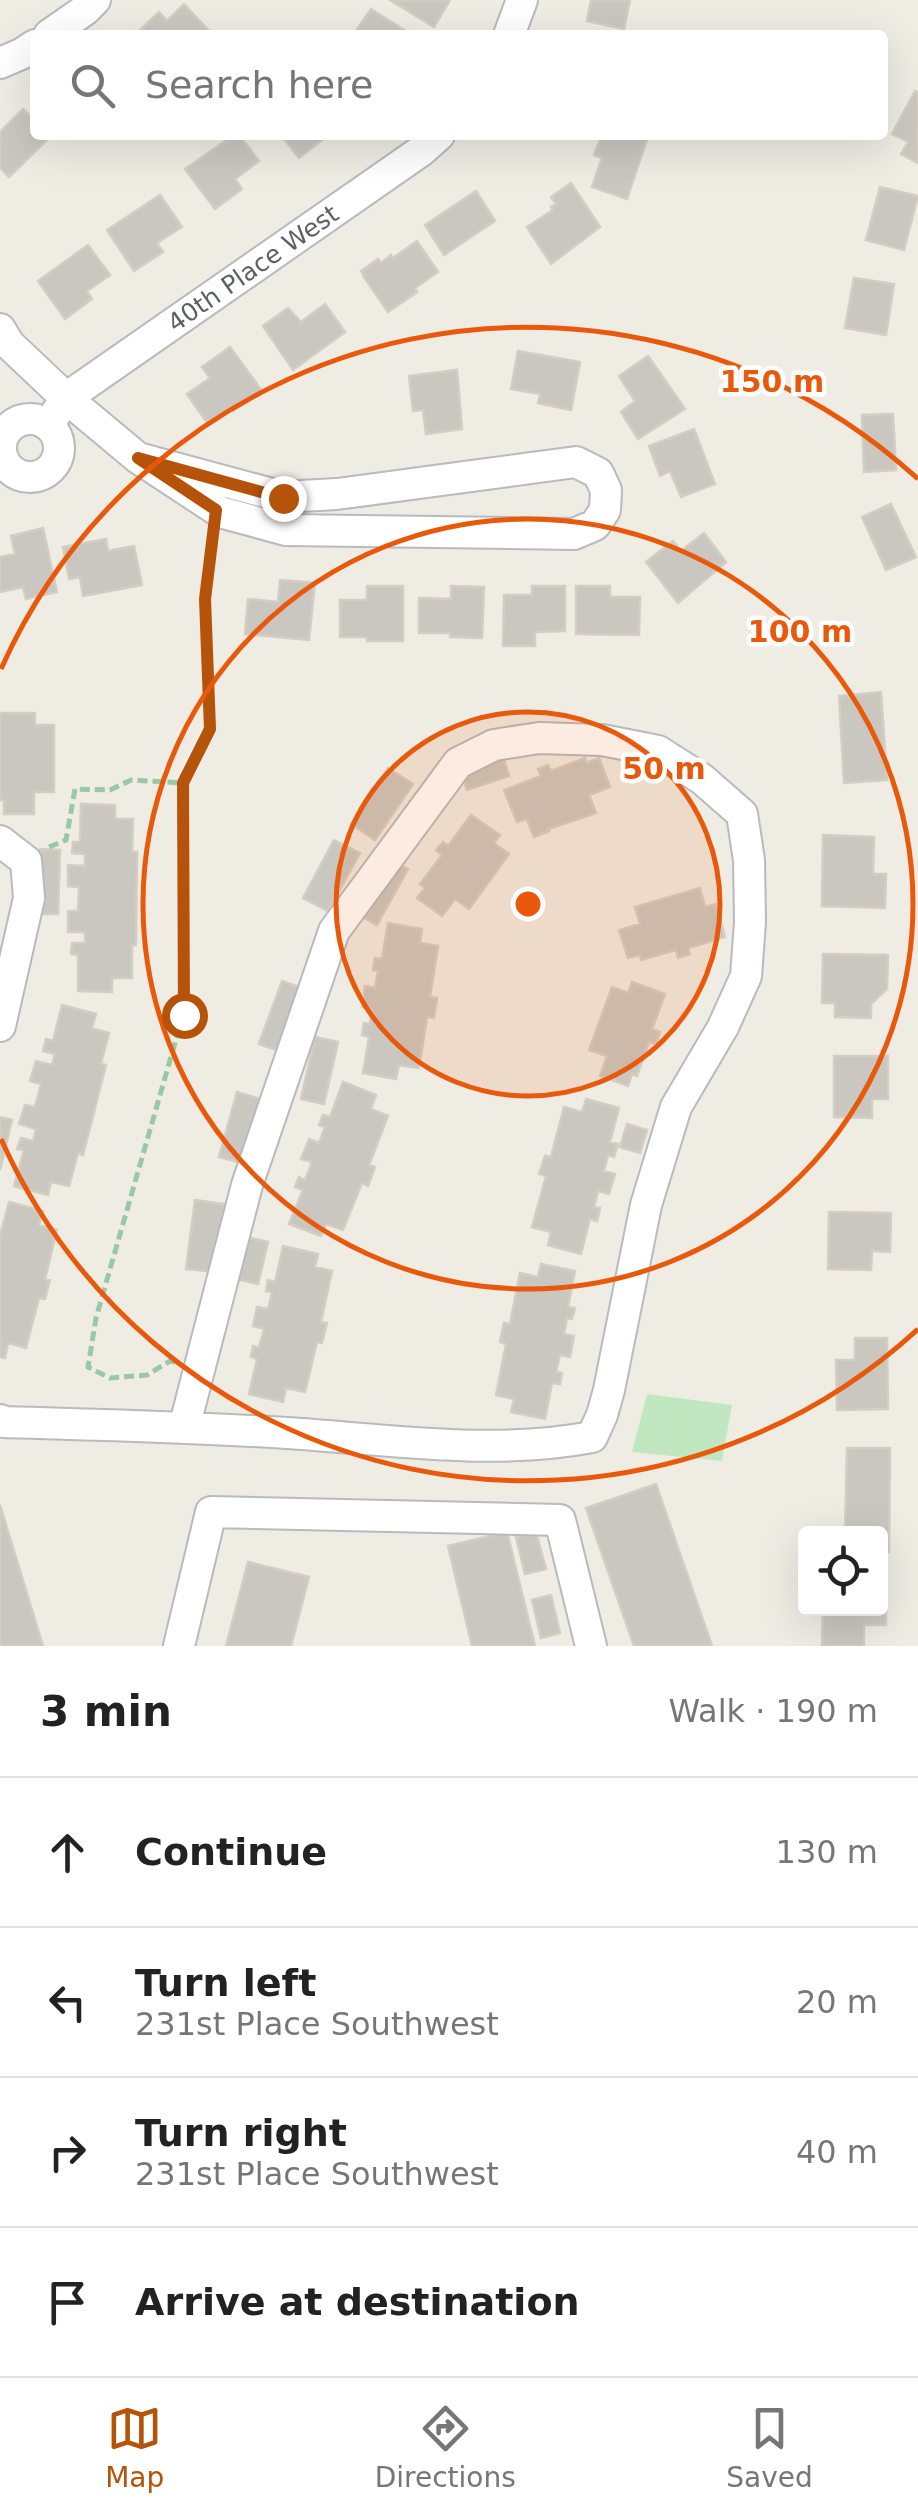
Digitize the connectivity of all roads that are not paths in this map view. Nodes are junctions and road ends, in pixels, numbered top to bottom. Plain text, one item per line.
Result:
1 (95, 0) edge
2 (522, 0) edge
3 (56, 30) edge
4 (511, 30) edge
5 (30, 48) edge
6 (0, 63) edge
7 (434, 140) edge
8 (0, 330) edge
9 (66, 398) junction
10 (48, 425) dead end
11 (138, 458) junction
12 (11, 849) edge
13 (0, 1026) edge
14 (0, 1420) edge
15 (184, 1428) junction
16 (179, 1646) edge
17 (591, 1646) edge

1 - 3 street
2 - 4 street
5 - 6 street
7 - 9 street, 40th Place West
8 - 9 street
9 - 10 street
9 - 11 street
11 - 11 street
12 - 13 street
14 - 15 street
15 - 15 street
16 - 17 street

